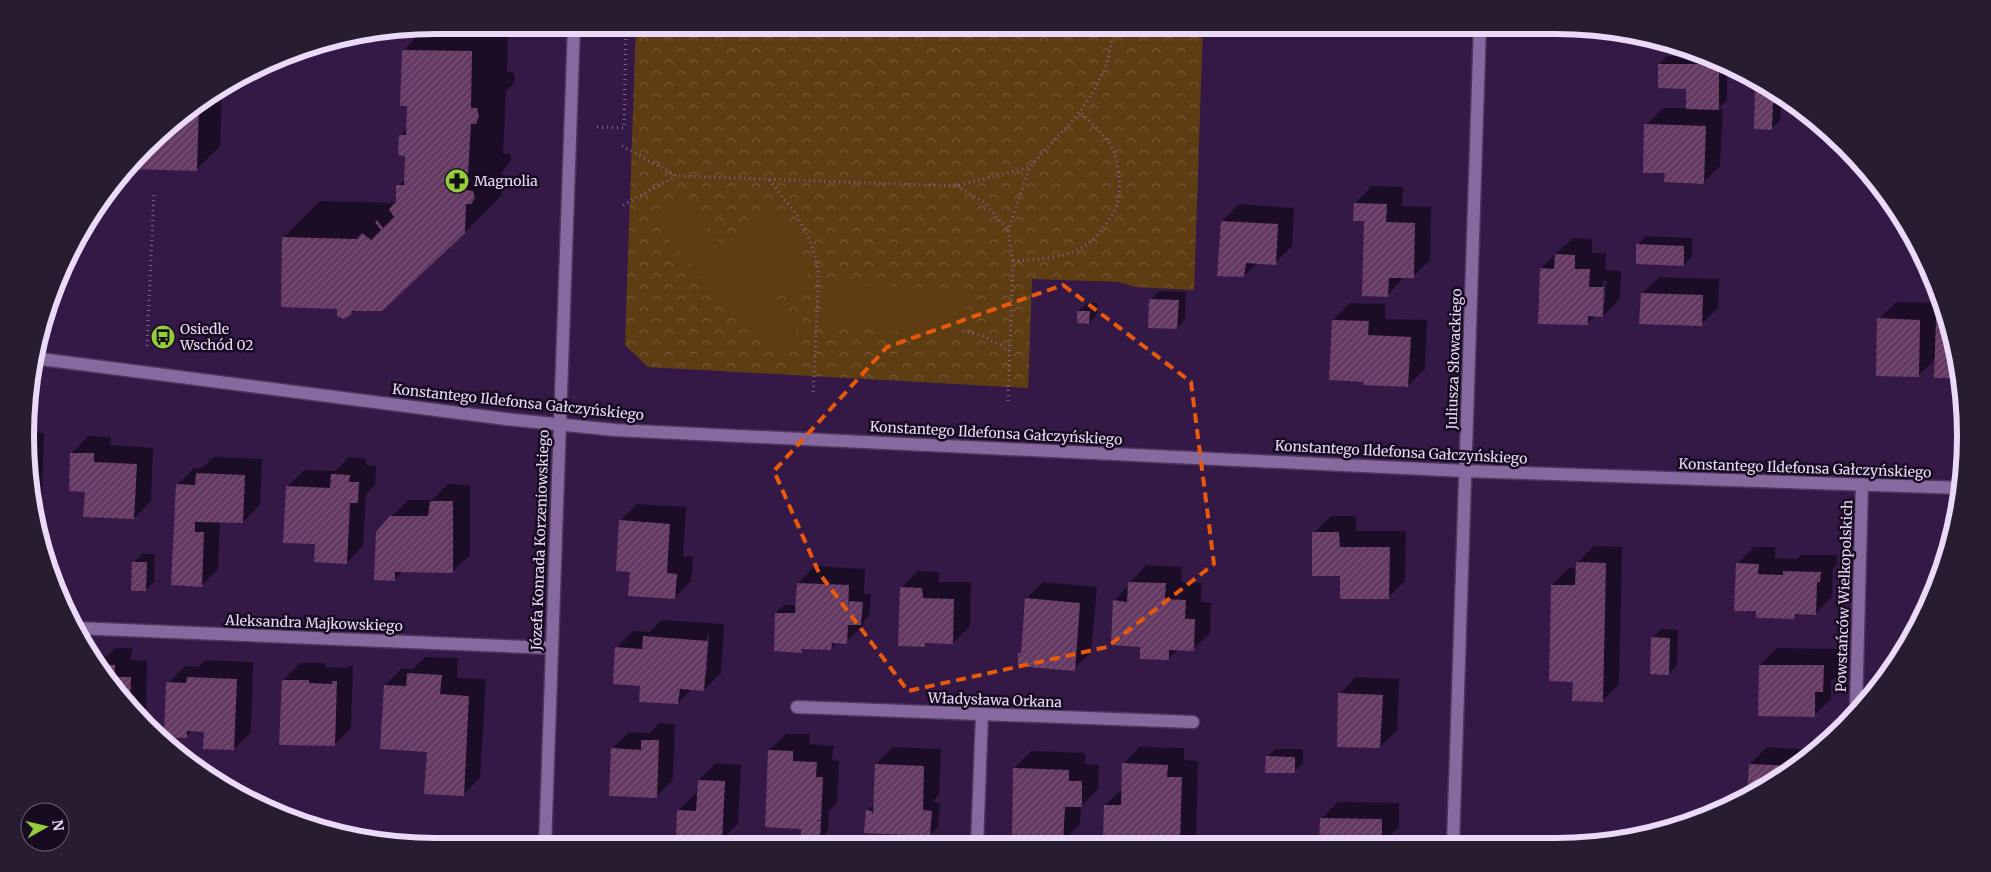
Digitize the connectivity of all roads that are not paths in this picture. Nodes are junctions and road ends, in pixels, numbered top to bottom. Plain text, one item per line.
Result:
1 (574, 34) edge
2 (1480, 34) edge
3 (41, 359) edge
4 (560, 425) junction
5 (1465, 471) junction
6 (1862, 484) junction
7 (1954, 488) edge
8 (83, 628) edge
9 (551, 648) junction
10 (1856, 702) edge
11 (797, 707) dead end
12 (982, 714) junction
13 (1192, 722) dead end
14 (545, 838) edge
15 (978, 838) edge
16 (1453, 838) edge

1 - 4 street, Józefa Konrada Korzeniowskiego
2 - 5 street, Juliusza Słowackiego
3 - 4 street, Konstantego Ildefonsa Gałczyńskiego
4 - 5 street, Konstantego Ildefonsa Gałczyńskiego
4 - 9 street, Józefa Konrada Korzeniowskiego
5 - 6 street, Konstantego Ildefonsa Gałczyńskiego
5 - 16 street, Juliusza Słowackiego
6 - 7 street, Konstantego Ildefonsa Gałczyńskiego
6 - 10 street, Powstańców Wielkopolskich
8 - 9 street, Aleksandra Majkowskiego
9 - 14 street, Józefa Konrada Korzeniowskiego
11 - 12 street, Władysława Orkana
12 - 13 street, Władysława Orkana
12 - 15 street

